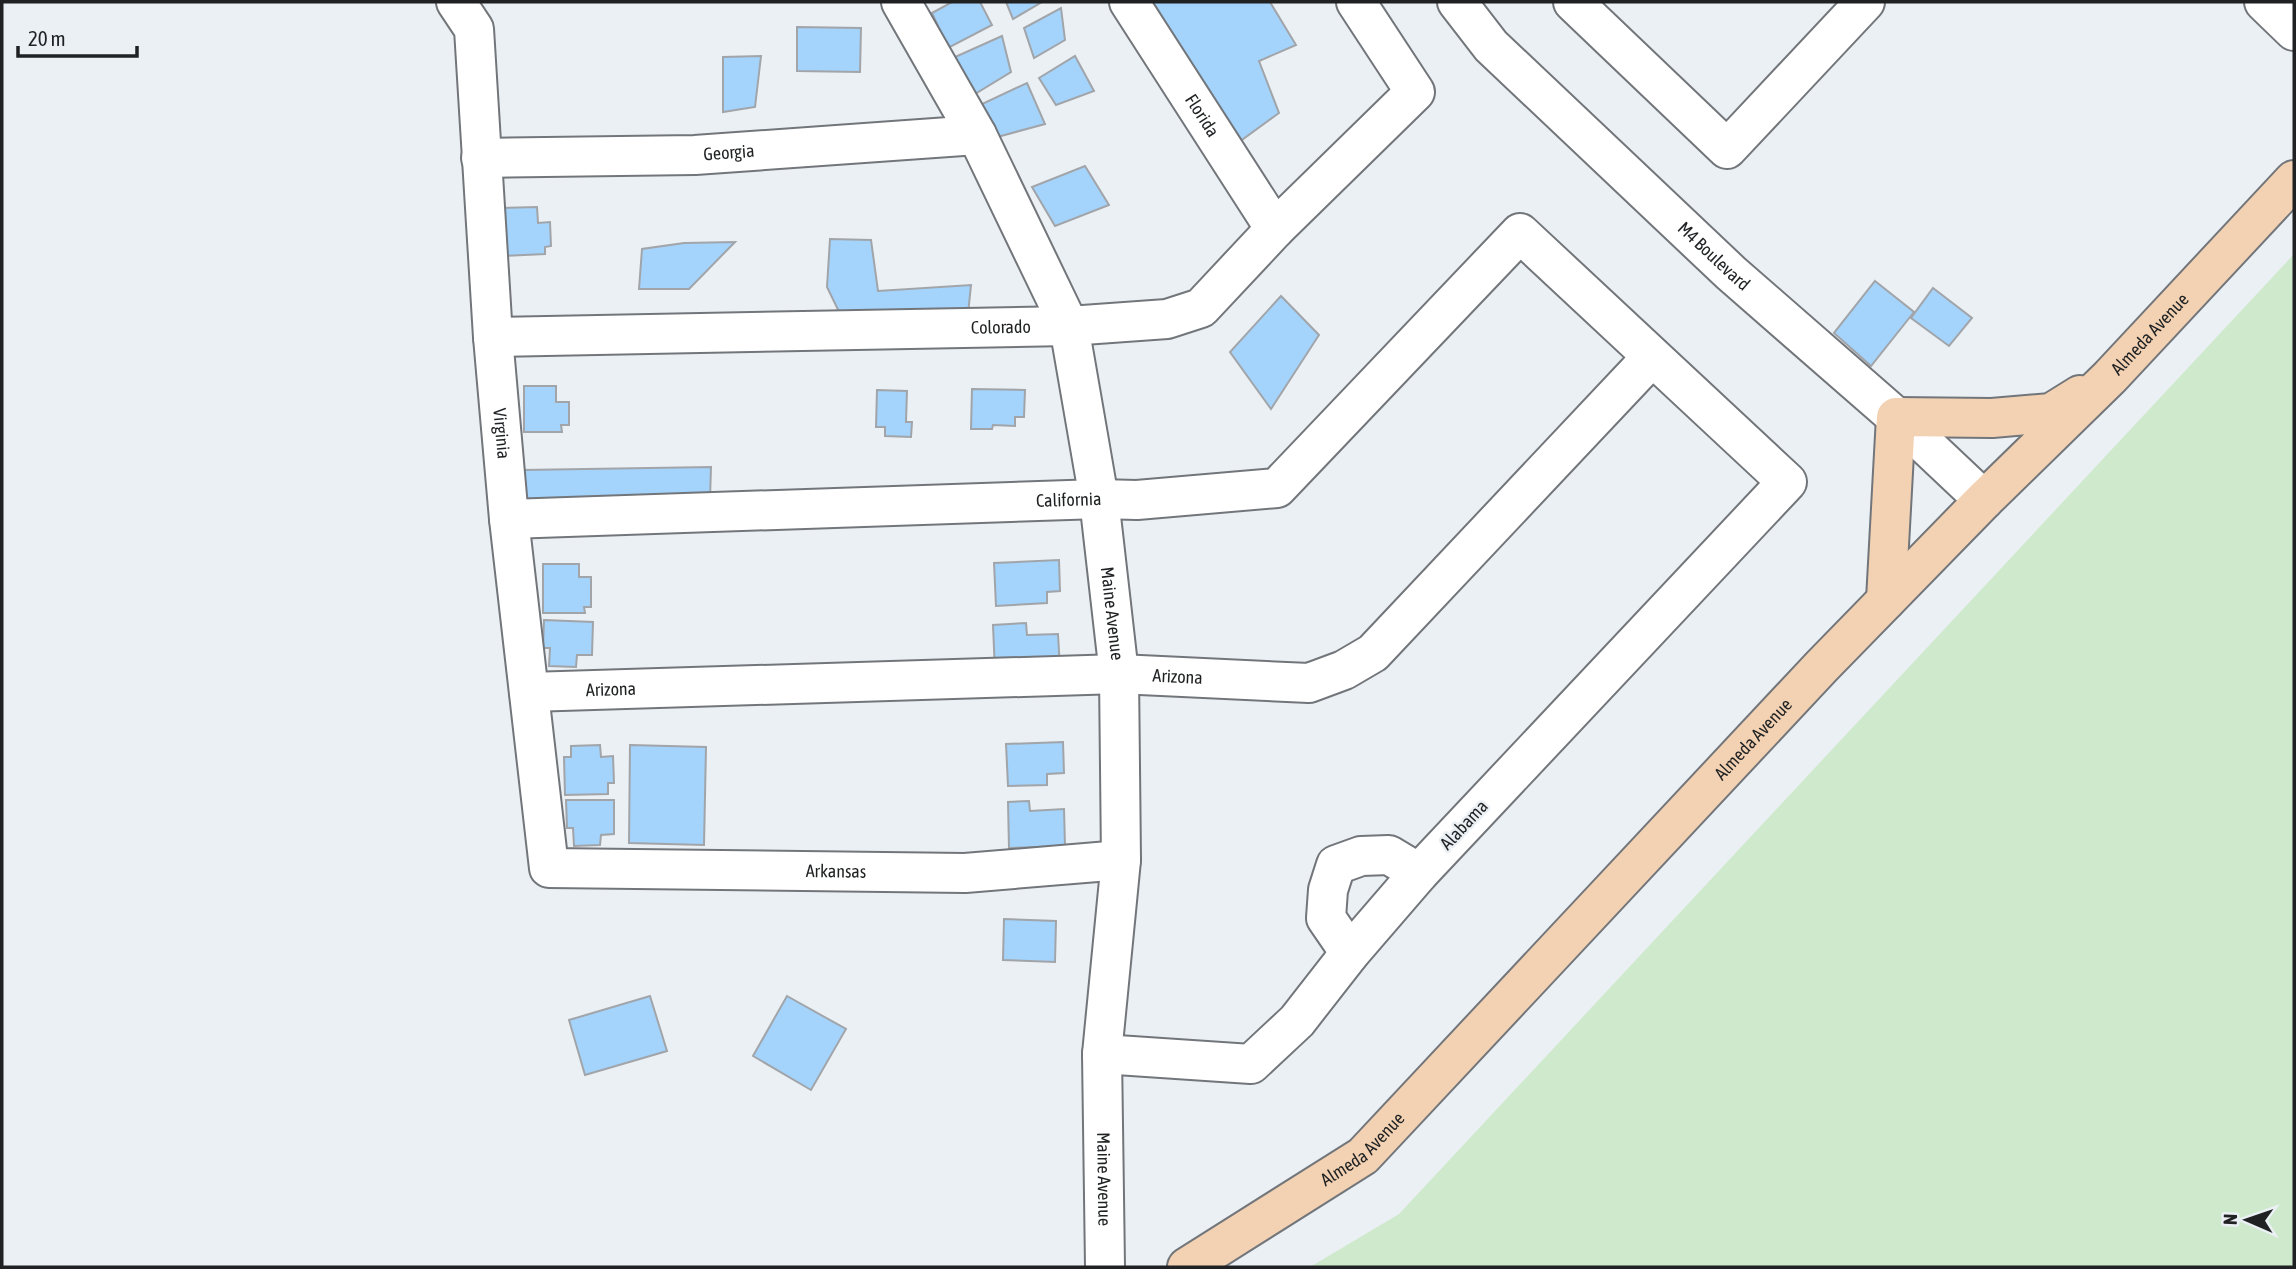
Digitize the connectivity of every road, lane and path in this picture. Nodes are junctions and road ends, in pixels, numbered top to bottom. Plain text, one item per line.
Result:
1 (456, 2) edge
2 (901, 2) edge
3 (1129, 2) edge
4 (1356, 2) edge
5 (1457, 2) edge
6 (1573, 2) edge
7 (1865, 2) edge
8 (2264, 2) edge
9 (2294, 31) edge
10 (977, 135) junction
11 (481, 158) junction
12 (2294, 180) edge
13 (1275, 229) junction
14 (1069, 326) junction
15 (493, 337) junction
16 (1652, 357) junction
17 (2110, 377) junction
18 (1896, 417) junction
19 (1098, 499) junction
20 (1984, 500) junction
21 (509, 519) junction
22 (1886, 600) junction
23 (1119, 674) junction
24 (529, 692) junction
25 (1122, 860) junction
26 (549, 868) joint
27 (1419, 873) junction
28 (1350, 953) junction
29 (1102, 1054) junction
30 (1105, 1267) edge
31 (1187, 1267) edge

1 - 11 street, Virginia
2 - 10 street, Maine Avenue
3 - 13 street, Florida
4 - 13 street, Colorado
5 - 18 street, M4 Boulevard
6 - 7 street
8 - 9 street
10 - 11 street, Georgia
10 - 14 street, Maine Avenue
11 - 15 street, Virginia
12 - 17 main road, Almeda Avenue
13 - 14 street, Colorado
14 - 15 street, Colorado
14 - 19 street, Maine Avenue
15 - 21 street, Virginia
16 - 19 street, California
16 - 23 street, Arizona
16 - 27 street, Alabama
17 - 18 main road
17 - 20 main road, Almeda Avenue
18 - 20 street, M4 Boulevard
18 - 22 main road
19 - 21 street, California
19 - 23 street, Maine Avenue
20 - 22 main road, Almeda Avenue
21 - 24 street, Virginia
22 - 31 main road, Almeda Avenue
23 - 24 street, Arizona
23 - 25 street, Maine Avenue
24 - 26 street, Virginia
25 - 26 street, Arkansas
25 - 29 street, Maine Avenue
27 - 28 street, Alabama
27 - 28 street
28 - 29 street, Alabama
29 - 30 street, Maine Avenue

